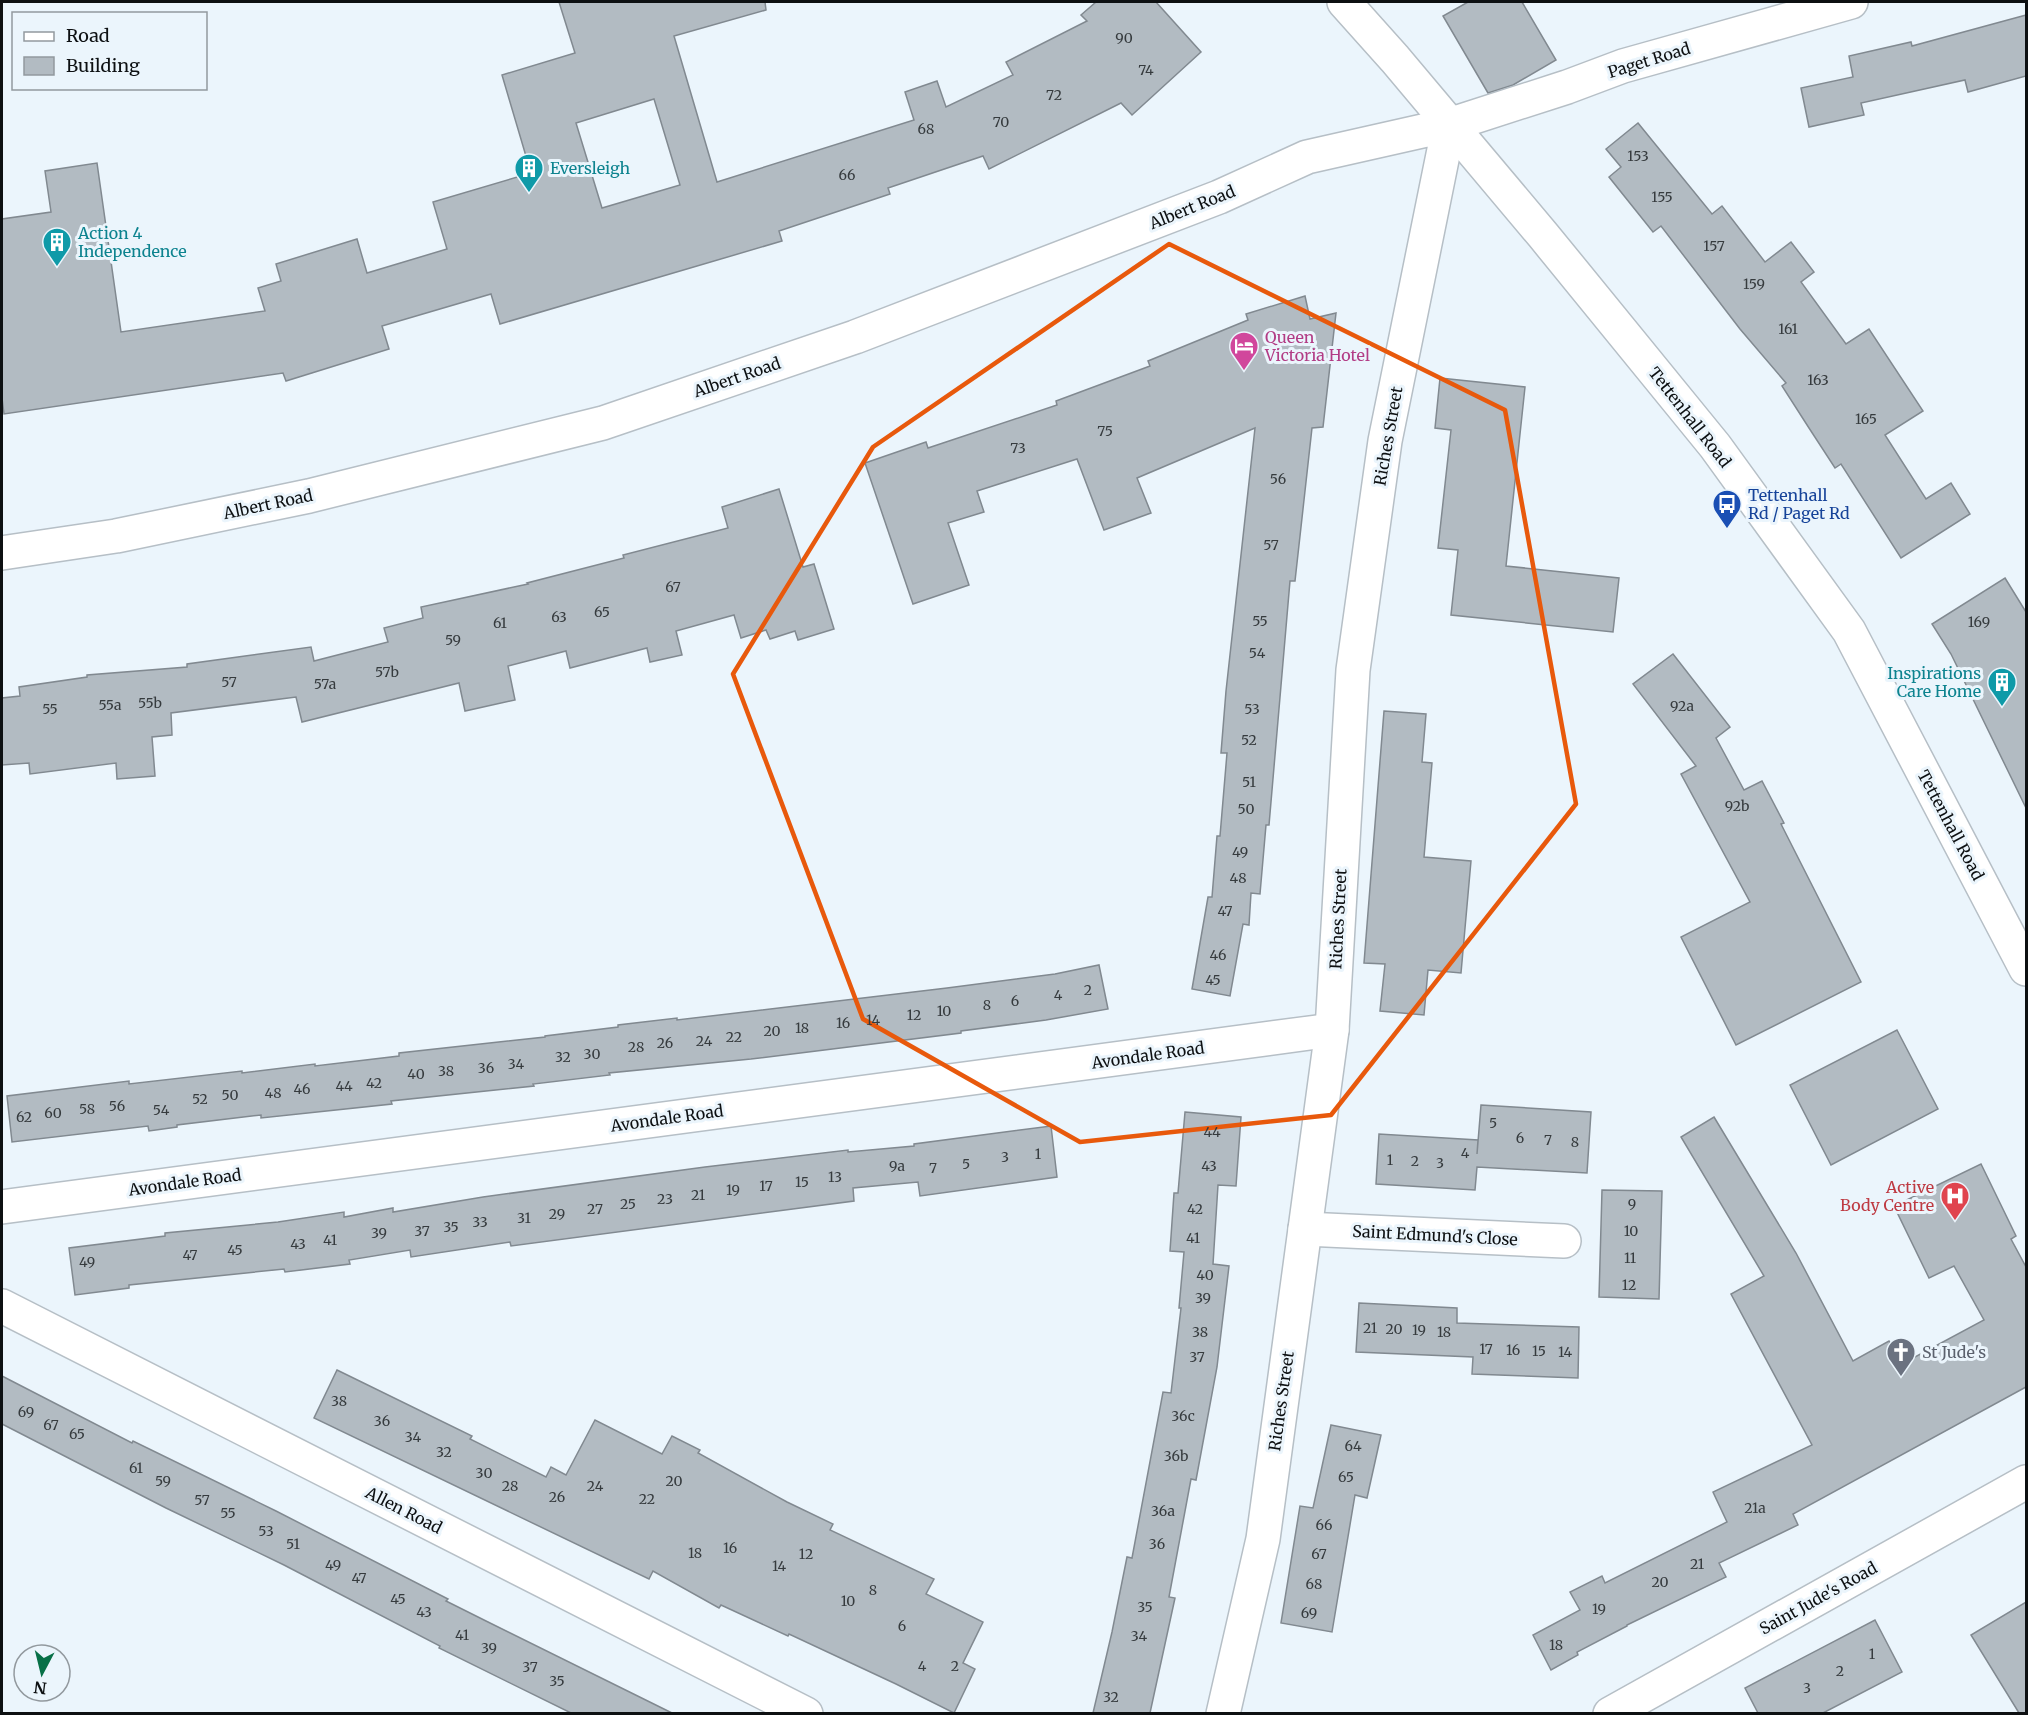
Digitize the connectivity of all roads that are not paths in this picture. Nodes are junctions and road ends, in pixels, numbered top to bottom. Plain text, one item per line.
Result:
1 (1344, 2) edge
2 (1851, 2) edge
3 (1449, 125) junction
4 (2, 553) edge
5 (2026, 969) edge
6 (1332, 1030) junction
7 (2, 1206) edge
8 (1305, 1229) junction
9 (1564, 1241) dead end
10 (2, 1306) edge
11 (2026, 1482) edge
12 (806, 1713) edge
13 (1223, 1713) edge
14 (1610, 1713) edge

1 - 3 main road, Tettenhall Road
2 - 3 main road, Paget Road
3 - 4 main road, Albert Road
3 - 5 main road, Tettenhall Road
3 - 6 main road, Riches Street
6 - 7 main road, Avondale Road
6 - 8 main road, Riches Street
8 - 9 main road, Saint Edmund's Close
8 - 13 main road, Riches Street
10 - 12 main road, Allen Road
11 - 14 main road, Saint Jude's Road

